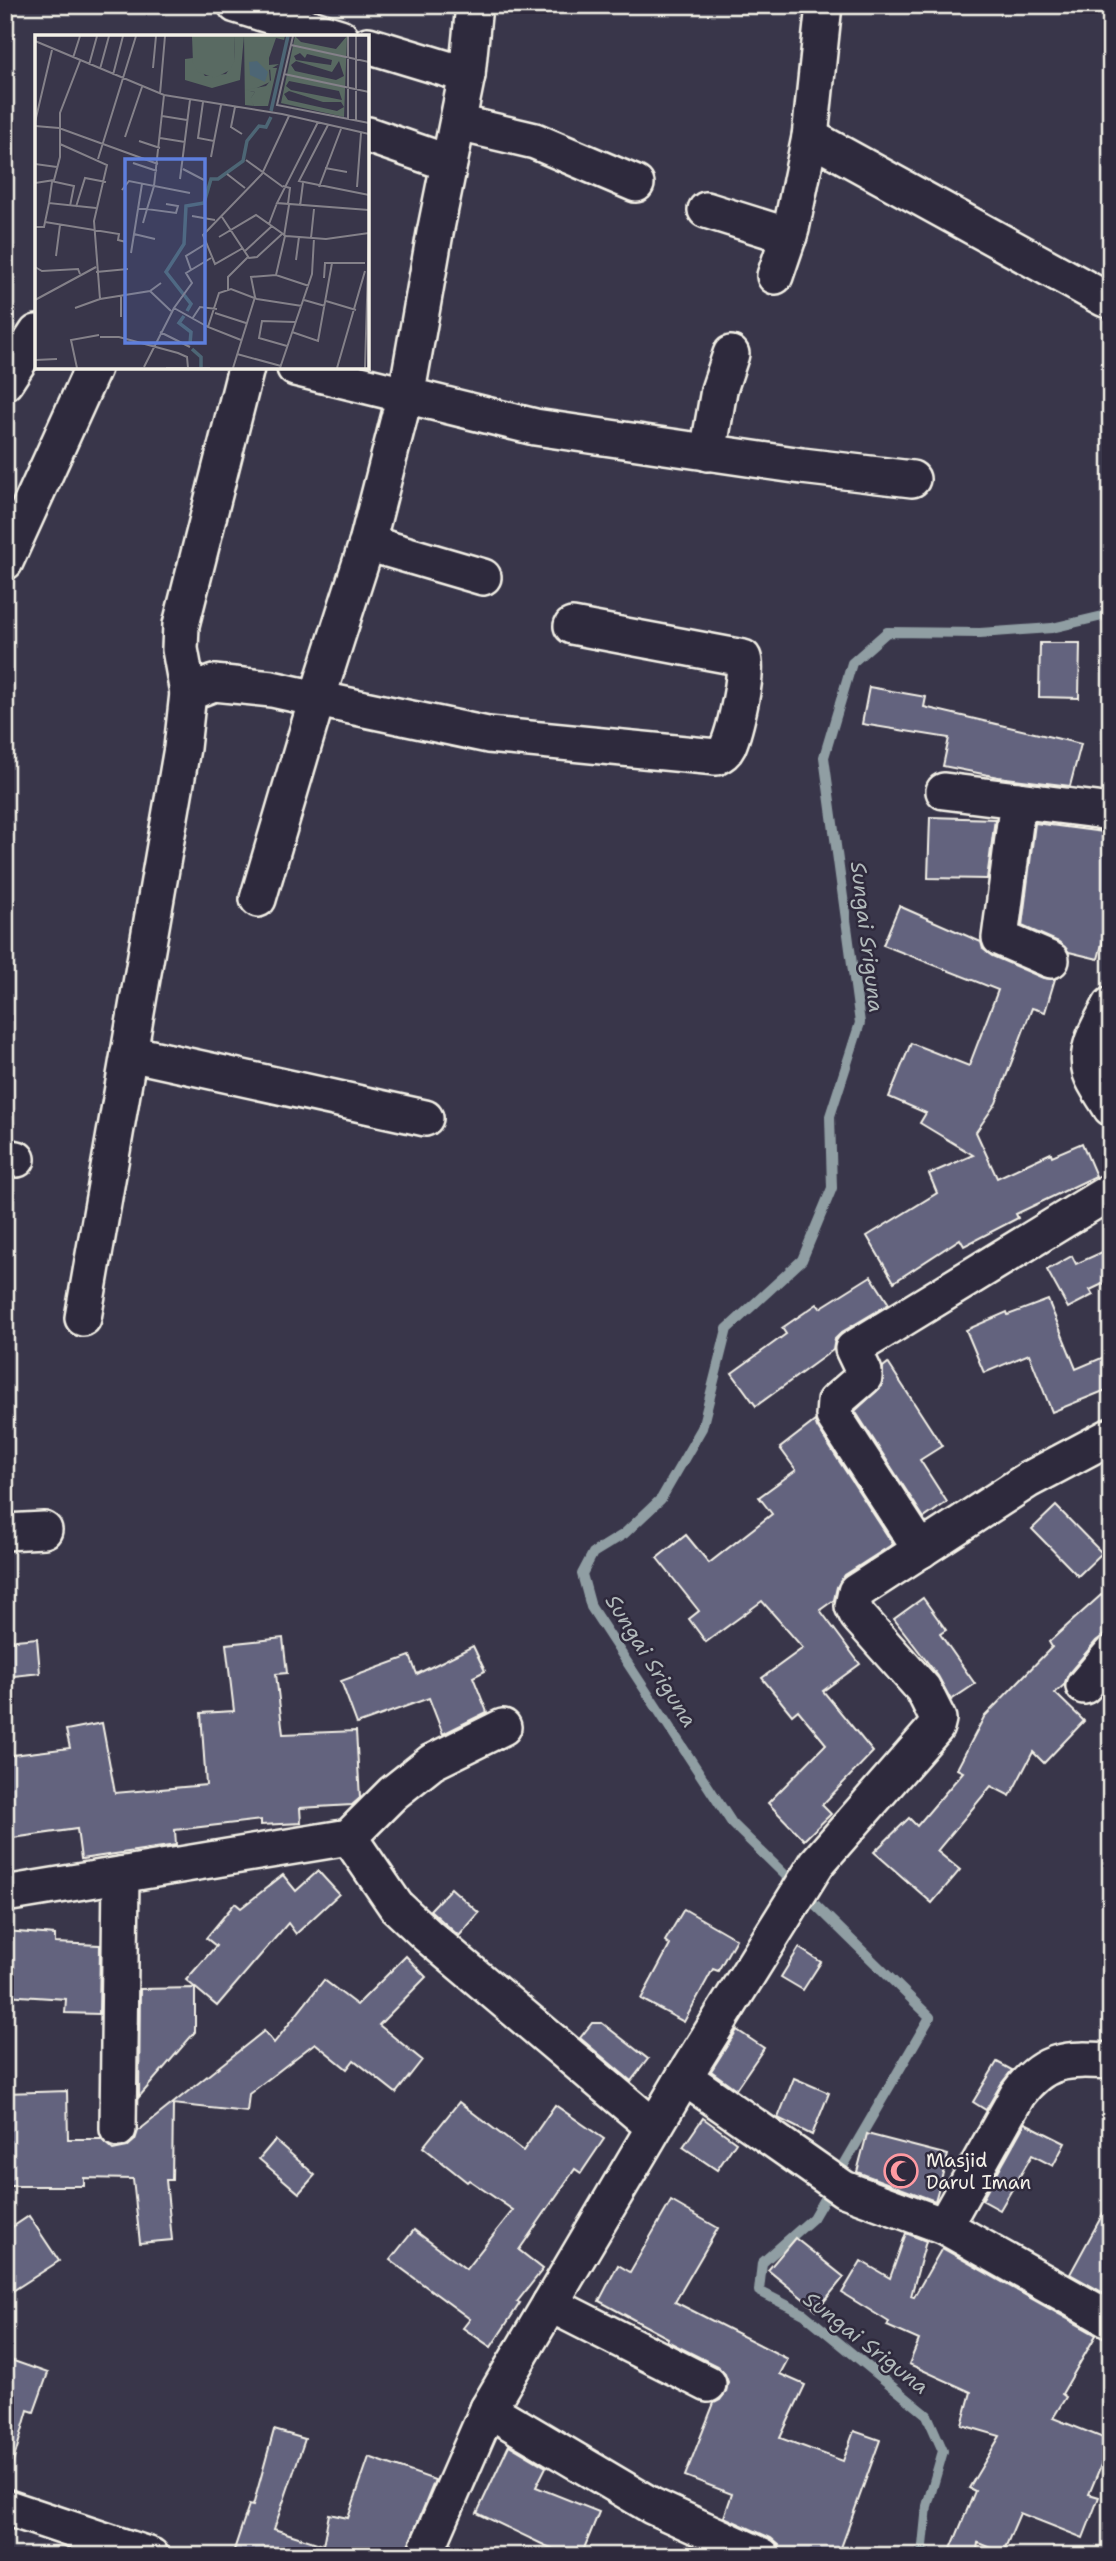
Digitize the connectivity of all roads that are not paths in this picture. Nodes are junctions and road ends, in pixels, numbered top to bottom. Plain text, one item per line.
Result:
1 (236, 5) edge
2 (474, 5) edge
3 (824, 5) edge
4 (334, 35) edge
5 (369, 45) edge
6 (467, 75) junction
7 (458, 123) junction
8 (369, 135) edge
9 (810, 137) junction
10 (449, 163) junction
11 (636, 184) dead end
12 (706, 210) dead end
13 (789, 236) junction
14 (775, 275) dead end
15 (1105, 299) dead end
16 (35, 336) edge
17 (731, 354) dead end
18 (93, 369) edge
19 (246, 369) edge
20 (299, 369) edge
21 (5, 382) edge
22 (405, 396) junction
23 (708, 453) junction
24 (912, 479) dead end
25 (367, 543) junction
26 (5, 562) edge
27 (484, 577) dead end
28 (572, 626) dead end
29 (188, 693) junction
30 (317, 699) junction
31 (944, 791) dead end
32 (1018, 800) junction
33 (1111, 813) edge
34 (258, 899) dead end
35 (1051, 960) dead end
36 (1111, 1004) edge
37 (129, 1053) junction
38 (1111, 1108) edge
39 (425, 1118) dead end
40 (1111, 1191) edge
41 (83, 1318) dead end
42 (1111, 1436) edge
43 (44, 1530) dead end
44 (5, 1532) edge
45 (921, 1550) junction
46 (1111, 1654) edge
47 (1084, 1686) dead end
48 (503, 1727) dead end
49 (351, 1840) junction
50 (121, 1875) junction
51 (5, 1894) edge
52 (1111, 2061) edge
53 (684, 2077) junction
54 (654, 2127) junction
55 (118, 2129) dead end
56 (944, 2226) junction
57 (550, 2304) junction
58 (1111, 2320) edge
59 (708, 2384) dead end
60 (488, 2409) junction
61 (5, 2507) edge
62 (151, 2556) edge
63 (424, 2556) edge
64 (762, 2556) edge

1 - 4 street
2 - 6 street
3 - 9 street
5 - 6 street
6 - 7 street
7 - 10 street
7 - 11 street
8 - 10 street
9 - 13 street
9 - 15 street
10 - 22 street
12 - 13 street
13 - 14 street
16 - 21 street
17 - 23 street
18 - 26 street
19 - 29 street
20 - 22 street
22 - 23 street
22 - 25 street
23 - 24 street
25 - 27 street
25 - 30 street
28 - 30 street
29 - 30 street
29 - 37 street
30 - 34 street
31 - 32 street
32 - 33 street
32 - 35 street
36 - 38 street
37 - 39 street
37 - 41 street
40 - 45 street
42 - 45 street
43 - 44 street
45 - 53 street
46 - 47 street
48 - 49 street
49 - 50 street
49 - 54 street
50 - 51 street
50 - 55 street
52 - 56 street
53 - 54 street
53 - 56 street
54 - 57 street
56 - 58 street
57 - 59 street
57 - 60 street
60 - 63 street
60 - 64 street
61 - 62 street

